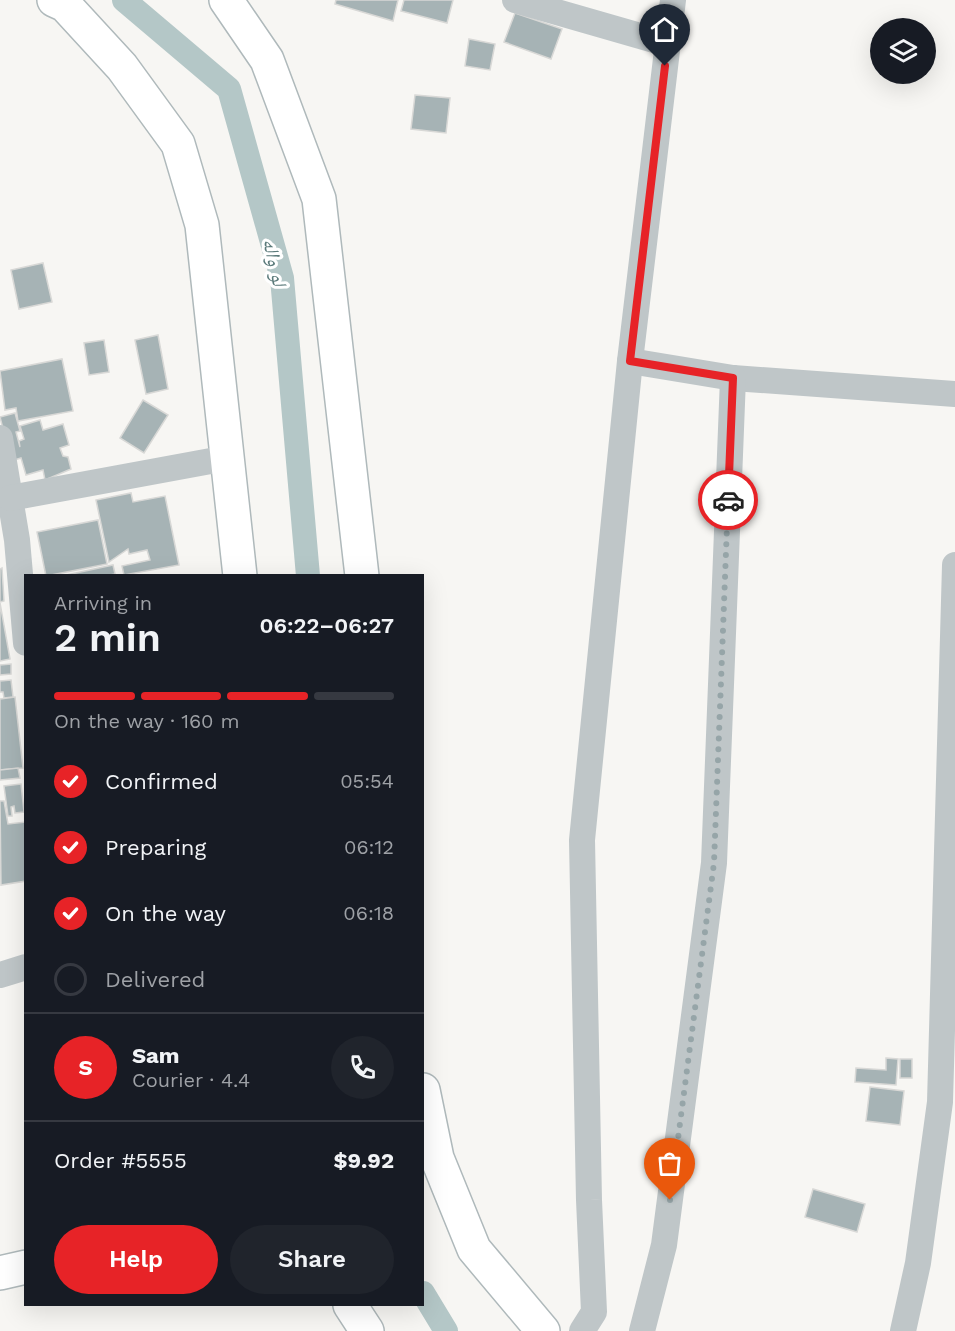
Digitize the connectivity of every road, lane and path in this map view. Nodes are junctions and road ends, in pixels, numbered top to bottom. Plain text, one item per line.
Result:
1 (54, 0) edge
2 (226, 0) edge
3 (515, 0) edge
4 (673, 0) edge
5 (668, 44) junction
6 (630, 361) junction
7 (733, 378) junction
8 (955, 394) edge
9 (0, 438) edge
10 (226, 458) junction
11 (10, 498) junction
12 (9, 546) edge
13 (955, 565) edge
14 (240, 574) edge
15 (362, 574) edge
16 (24, 632) edge
17 (24, 968) edge
18 (0, 975) edge
19 (424, 1100) edge
20 (430, 1159) edge
21 (24, 1267) edge
22 (0, 1273) edge
23 (351, 1306) edge
24 (367, 1331) edge
25 (543, 1331) edge
26 (582, 1331) edge
27 (642, 1331) edge
28 (903, 1331) edge

1 - 10 street
2 - 15 street
3 - 5 street
4 - 5 street
5 - 6 street
6 - 7 street
6 - 26 street
7 - 8 street
7 - 27 street
9 - 11 street
10 - 11 street
10 - 14 street
11 - 12 street
12 - 16 street
13 - 28 street
17 - 18 street
19 - 20 street
20 - 25 street
21 - 22 street
23 - 24 street

